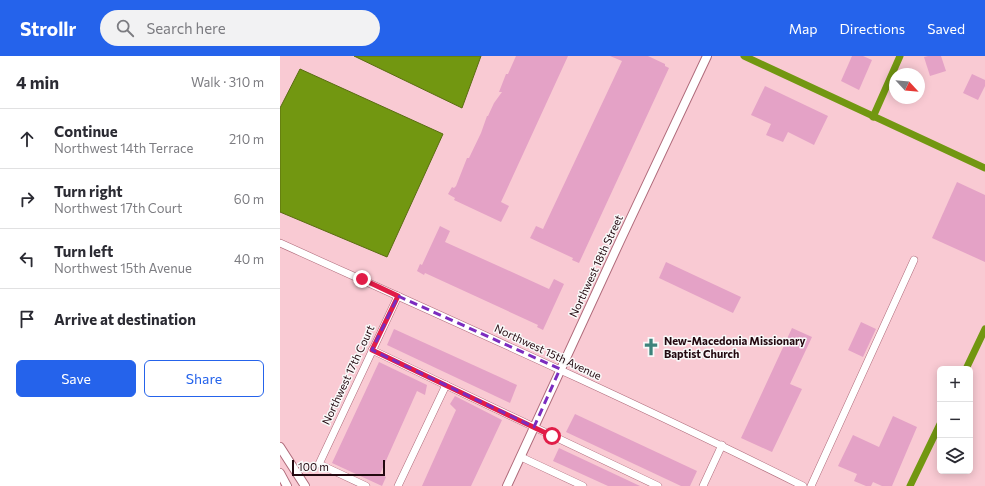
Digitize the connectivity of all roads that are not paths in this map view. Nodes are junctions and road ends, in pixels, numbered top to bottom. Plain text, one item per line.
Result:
1 (707, 56) edge
2 (280, 243) edge
3 (914, 260) dead end
4 (398, 296) junction
5 (372, 350) junction
6 (560, 369) junction
7 (446, 385) junction
8 (534, 427) junction
9 (722, 446) junction
10 (280, 447) edge
11 (521, 457) junction
12 (280, 473) edge
13 (287, 486) edge
14 (305, 486) edge
15 (366, 486) edge
16 (398, 486) edge
17 (508, 486) edge
18 (583, 486) edge
19 (658, 486) edge
20 (703, 486) edge
21 (804, 486) edge
22 (811, 486) edge

1 - 6 street, Northwest 18th Street
2 - 4 street, Northwest 15th Avenue
3 - 22 street
4 - 5 street, Northwest 17th Court
4 - 6 street, Northwest 15th Avenue
5 - 7 street
5 - 15 street, Northwest 17th Court
6 - 8 street, Northwest 18th Street
6 - 9 street, Northwest 15th Avenue
7 - 8 street
7 - 16 street
8 - 11 street, Northwest 18th Street
8 - 19 street
9 - 20 street
9 - 21 street, Northwest 15th Avenue
10 - 14 street
11 - 17 street, Northwest 18th Street
11 - 18 street
12 - 13 street

